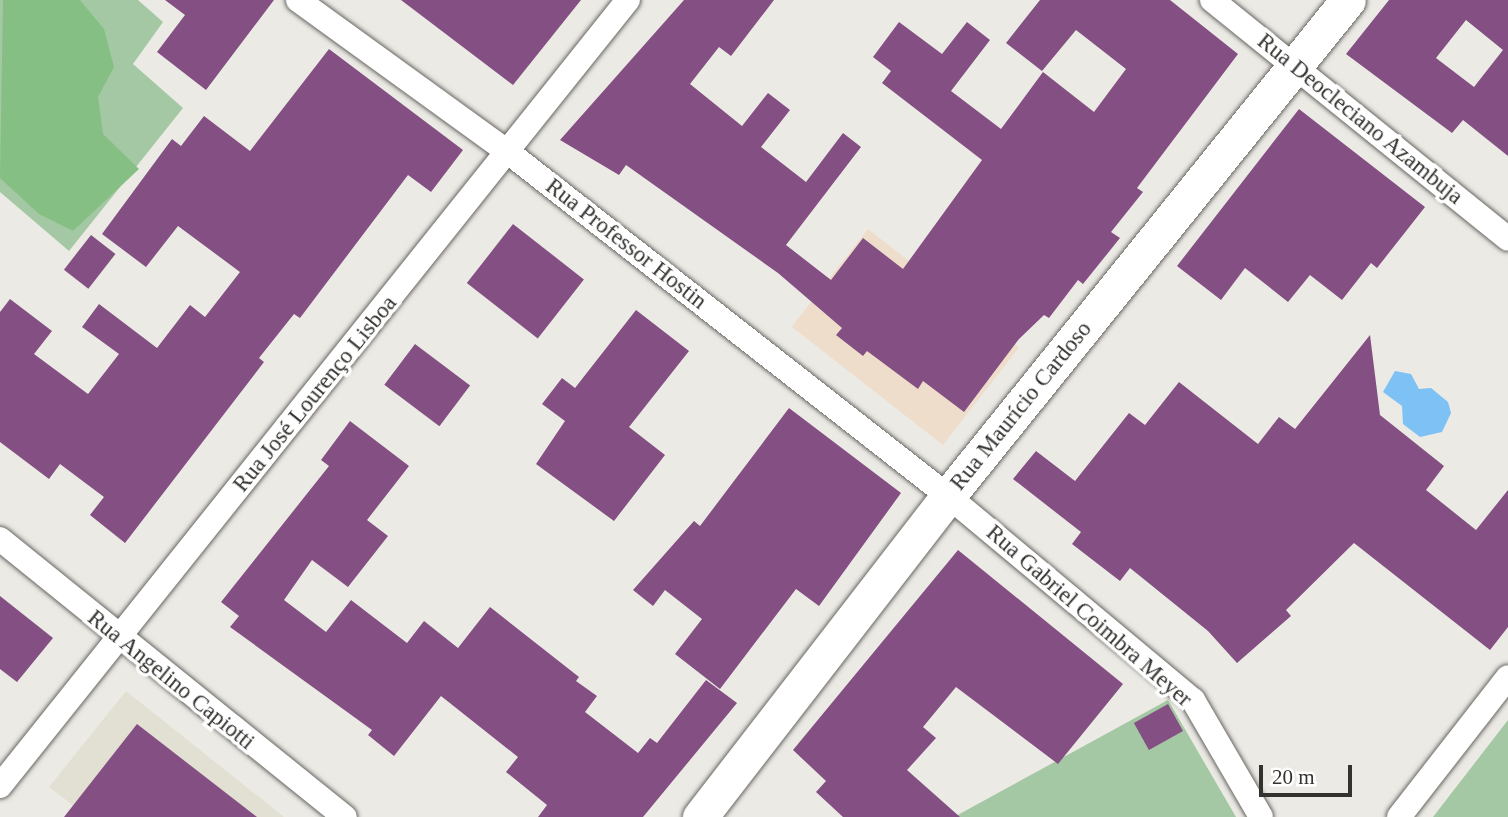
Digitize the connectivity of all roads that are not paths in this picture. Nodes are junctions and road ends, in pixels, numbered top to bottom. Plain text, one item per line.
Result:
1 (298, 0) edge
2 (628, 0) edge
3 (1212, 0) edge
4 (1348, 0) edge
5 (1297, 66) junction
6 (508, 152) junction
7 (1508, 239) edge
8 (948, 496) junction
9 (0, 539) edge
10 (117, 639) junction
11 (1508, 677) edge
12 (0, 786) edge
13 (345, 817) edge
14 (700, 817) edge
15 (1261, 817) edge
16 (1399, 817) edge

1 - 6 street, Rua Professor Hostin
2 - 6 street, Rua José Lourenço Lisboa
3 - 5 street, Rua Deocleciano Azambuja
4 - 5 main road, Rua Maurício Cardoso
5 - 7 street, Rua Deocleciano Azambuja
5 - 8 main road, Rua Maurício Cardoso
6 - 8 street, Rua Professor Hostin
6 - 10 street, Rua José Lourenço Lisboa
8 - 14 main road, Rua Maurício Cardoso
8 - 15 street, Rua Gabriel Coimbra Meyer
9 - 10 street, Rua Angelino Capiotti
10 - 12 street, Rua José Lourenço Lisboa
10 - 13 street, Rua Angelino Capiotti
11 - 16 street

